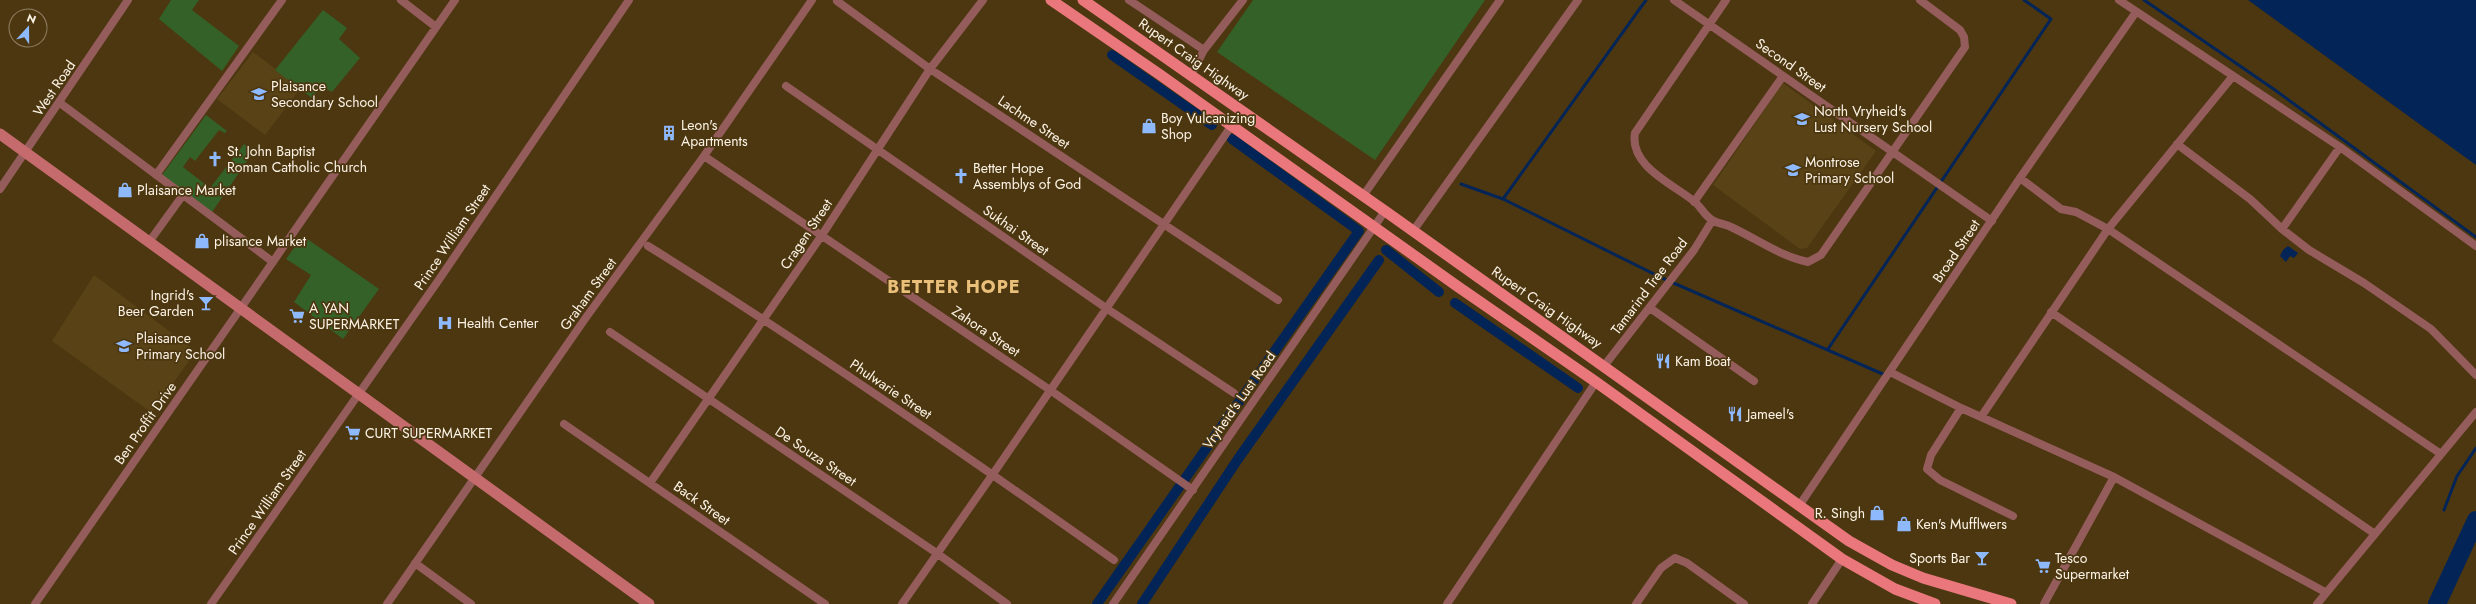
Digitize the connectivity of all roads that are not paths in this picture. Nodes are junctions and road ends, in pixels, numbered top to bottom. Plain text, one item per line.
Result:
1 (128, 0) edge
2 (282, 0) edge
3 (400, 0) edge
4 (455, 0) edge
5 (629, 0) edge
6 (812, 0) edge
7 (983, 0) edge
8 (1051, 0) edge
9 (1083, 0) edge
10 (1129, 0) edge
11 (1243, 0) edge
12 (1500, 0) edge
13 (1578, 0) edge
14 (1674, 0) edge
15 (1726, 0) edge
16 (1920, 0) edge
17 (2119, 0) edge
18 (837, 1) edge
19 (2136, 12) junction
20 (1709, 24) junction
21 (436, 27) junction
22 (1204, 50) junction
23 (930, 69) junction
24 (1191, 75) junction
25 (1783, 76) junction
26 (2233, 76) junction
27 (786, 86) dead end
28 (60, 103) junction
29 (1232, 125) junction
30 (0, 134) edge
31 (2177, 144) junction
32 (2340, 147) junction
33 (878, 151) junction
34 (1894, 152) junction
35 (25, 153) junction
36 (704, 156) junction
37 (156, 175) junction
38 (2020, 178) junction
39 (0, 189) edge
40 (183, 195) junction
41 (1363, 196) junction
42 (1694, 202) junction
43 (1385, 211) junction
44 (1712, 221) junction
45 (1992, 221) junction
46 (1163, 223) junction
47 (1374, 228) junction
48 (2108, 229) junction
49 (2282, 229) junction
50 (1413, 231) junction
51 (822, 235) junction
52 (149, 242) junction
53 (648, 246) dead end
54 (2476, 246) edge
55 (273, 262) junction
56 (1278, 300) dead end
57 (241, 307) junction
58 (1106, 308) junction
59 (1650, 308) junction
60 (2051, 312) junction
61 (763, 318) junction
62 (610, 332) dead end
63 (1604, 366) junction
64 (1890, 372) junction
65 (2476, 375) edge
66 (1754, 381) dead end
67 (1596, 382) junction
68 (1050, 390) junction
69 (1234, 393) dead end
70 (359, 394) junction
71 (707, 398) junction
72 (1961, 408) junction
73 (2476, 412) edge
74 (1981, 416) junction
75 (564, 424) dead end
76 (2441, 454) junction
77 (994, 474) junction
78 (2114, 477) junction
79 (475, 478) junction
80 (650, 483) junction
81 (1191, 489) junction
82 (1799, 506) junction
83 (2013, 516) dead end
84 (2375, 534) junction
85 (938, 554) junction
86 (1842, 559) junction
87 (1114, 560) dead end
88 (415, 563) junction
89 (2325, 592) junction
90 (34, 604) edge
91 (211, 604) edge
92 (387, 604) edge
93 (471, 604) edge
94 (649, 604) edge
95 (825, 604) edge
96 (902, 604) edge
97 (1007, 604) edge
98 (1113, 604) edge
99 (1446, 604) edge
100 (1636, 604) edge
101 (1744, 604) edge
102 (1812, 604) edge
103 (1936, 604) edge
104 (2011, 604) edge
105 (2044, 604) edge
106 (2317, 604) edge

1 - 28 street, West Road
2 - 37 street
3 - 21 street
4 - 21 street, Ben Proffit Drive
5 - 70 street, Prince William Street
6 - 36 street, Graham Street
7 - 23 street, Cragen Street
8 - 29 main road
9 - 24 main road, Rupert Craig Highway
10 - 22 street
11 - 22 street
12 - 41 street
13 - 50 street
14 - 20 street, Second Street
15 - 20 street
16 - 34 street
17 - 19 street
18 - 23 street, Lachme Street
19 - 26 street
19 - 38 street, Broad Street
20 - 25 street, Second Street
20 - 42 street
21 - 55 street, Ben Proffit Drive
22 - 24 street
23 - 33 street, Cragen Street
23 - 46 street, Lachme Street
24 - 41 main road, Rupert Craig Highway
25 - 34 street, Second Street
25 - 42 street
26 - 31 street
26 - 32 street
27 - 33 street, Sukhai Street
28 - 35 street, West Road
28 - 37 street
29 - 46 street
29 - 47 main road
30 - 35 main road
31 - 48 street
31 - 49 street
32 - 49 street
32 - 54 street
33 - 51 street, Cragen Street
33 - 58 street, Sukhai Street
34 - 44 street
34 - 45 street, Second Street
35 - 39 street, West Road
35 - 52 main road
36 - 51 street, Zahora Street
36 - 79 street, Graham Street
37 - 40 street
38 - 45 street, Broad Street
38 - 48 street
40 - 52 street
40 - 55 street
41 - 43 main road, Rupert Craig Highway
42 - 44 street
43 - 47 street, Vryheid's Lust Road
43 - 50 main road, Rupert Craig Highway
44 - 59 street, Tamarind Tree Road
45 - 64 street, Broad Street
46 - 56 street, Lachme Street
46 - 58 street
47 - 67 main road
47 - 81 street, Vryheid's Lust Road
48 - 60 street
48 - 76 street
49 - 65 street
50 - 63 main road, Rupert Craig Highway
51 - 61 street, Cragen Street
51 - 68 street, Zahora Street
52 - 57 main road
53 - 61 street, Phulwarie Street
55 - 57 street, Ben Proffit Drive
57 - 70 main road
57 - 90 street, Ben Proffit Drive
58 - 68 street
58 - 69 street, Sukhai Street
59 - 63 street, Tamarind Tree Road
59 - 66 street
60 - 74 street
60 - 84 street
61 - 71 street, Cragen Street
61 - 77 street, Phulwarie Street
62 - 71 street, De Souza Street
63 - 82 main road, Rupert Craig Highway
64 - 72 street
64 - 82 street, Broad Street
67 - 86 main road
67 - 99 street
68 - 77 street
68 - 81 street, Zahora Street
70 - 79 main road
70 - 91 street, Prince William Street
71 - 80 street, Cragen Street
71 - 85 street, De Souza Street
72 - 74 street
72 - 83 street
73 - 76 street
74 - 78 street
75 - 80 street, Back Street
76 - 84 street
77 - 85 street
77 - 87 street, Phulwarie Street
78 - 89 street
78 - 105 street
79 - 88 street, Graham Street
79 - 94 main road
80 - 95 street, Back Street
81 - 98 street, Vryheid's Lust Road
82 - 104 main road, Rupert Craig Highway
84 - 89 street
85 - 96 street
85 - 97 street, De Souza Street
86 - 102 street
86 - 103 main road
88 - 92 street, Graham Street
88 - 93 street
89 - 106 street
100 - 101 street

